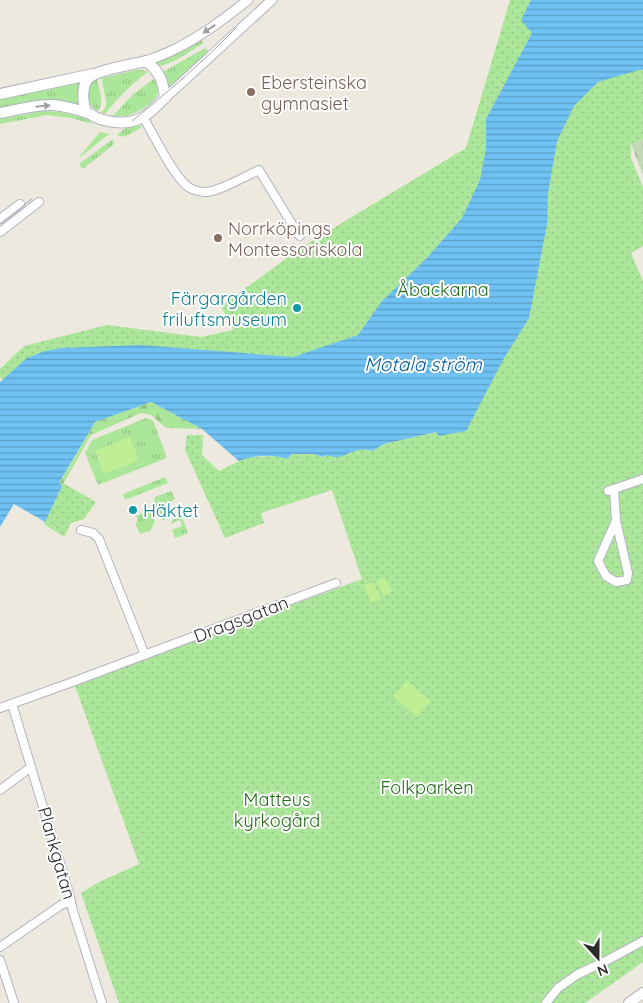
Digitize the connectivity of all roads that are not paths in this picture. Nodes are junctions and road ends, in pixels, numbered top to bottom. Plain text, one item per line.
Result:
1 (248, 0) edge
2 (272, 0) edge
3 (146, 62) junction
4 (98, 73) junction
5 (0, 94) edge
6 (165, 98) junction
7 (86, 112) junction
8 (0, 113) edge
9 (143, 117) junction
10 (39, 202) dead end
11 (20, 204) dead end
12 (0, 219) edge
13 (0, 232) edge
14 (300, 236) dead end
15 (643, 479) edge
16 (616, 521) junction
17 (81, 530) dead end
18 (336, 583) dead end
19 (145, 655) junction
20 (12, 704) junction
21 (0, 708) edge
22 (31, 767) junction
23 (0, 790) edge
24 (71, 901) junction
25 (643, 941) edge
26 (0, 948) edge
27 (0, 960) edge
28 (643, 993) edge
29 (14, 1003) edge
30 (102, 1003) edge
31 (546, 1003) edge
32 (630, 1003) edge

1 -> 3 street
2 - 6 street
3 - 4 main road
3 - 6 main road
4 - 5 main road
4 - 7 main road
6 - 9 main road
8 -> 7 main road
7 - 9 main road
9 - 14 street
10 - 13 street
11 - 12 street
15 - 16 street
16 - 16 street
17 - 19 street
18 - 19 street, Dragsgatan
19 - 20 street, Dragsgatan
20 - 21 street, Dragsgatan
20 - 22 street, Plankgatan
22 - 23 street
22 - 24 street, Plankgatan
24 - 26 street
24 - 30 street, Plankgatan
25 - 31 street
27 - 29 street
28 - 32 main road

